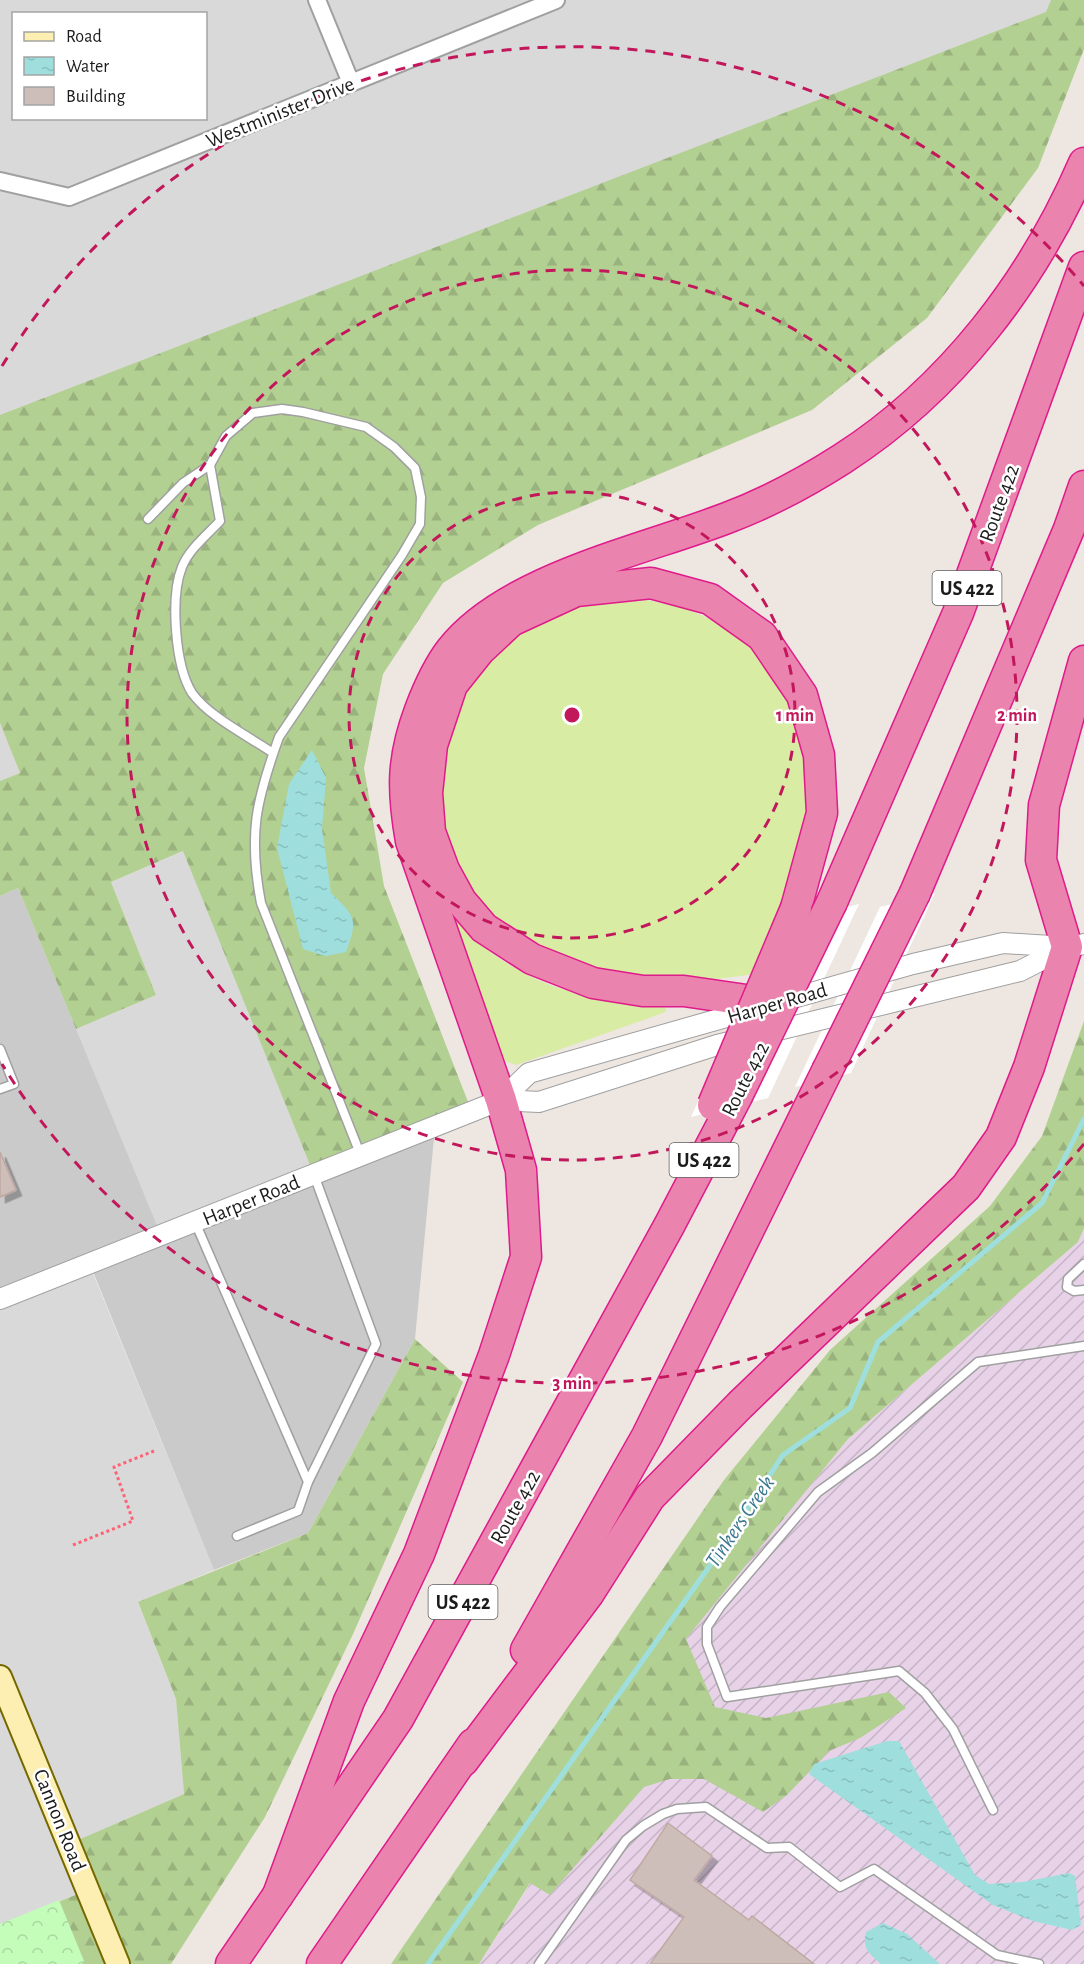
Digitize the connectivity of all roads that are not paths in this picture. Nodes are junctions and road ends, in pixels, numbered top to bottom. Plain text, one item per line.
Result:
1 (317, 0) edge
2 (556, 0) edge
3 (351, 83) junction
4 (1084, 163) edge
5 (0, 181) edge
6 (1084, 267) edge
7 (210, 465) junction
8 (1084, 486) edge
9 (148, 519) dead end
10 (1084, 661) edge
11 (273, 753) junction
12 (1076, 946) edge
13 (773, 1004) junction
14 (0, 1049) edge
15 (0, 1089) edge
16 (501, 1100) junction
17 (725, 1101) junction
18 (361, 1156) junction
19 (314, 1175) junction
20 (195, 1222) junction
21 (1084, 1264) edge
22 (1084, 1290) edge
23 (0, 1299) edge
24 (1084, 1346) edge
25 (308, 1482) junction
26 (237, 1536) dead end
27 (0, 1677) edge
28 (464, 1761) junction
29 (993, 1810) dead end
30 (278, 1895) junction
31 (118, 1964) edge
32 (231, 1964) edge
33 (322, 1964) edge
34 (539, 1964) edge
35 (1039, 1964) edge

1 - 3 street
2 - 3 street, Westminister Drive
3 - 5 street, Westminister Drive
4 - 16 highway
6 - 17 highway, Route 422 / US 422, bridge
7 - 9 lane
7 - 11 lane
7 - 11 lane
8 - 28 highway, bridge
10 - 12 highway
11 - 18 lane
12 - 13 street, Harper Road
12 - 16 street, Harper Road
12 - 28 highway
13 - 16 street, Harper Road
13 - 17 highway, bridge
14 - 15 lane
16 - 18 street, Harper Road
16 - 30 highway
17 - 30 highway, Route 422 / US 422
18 - 19 street, Harper Road
19 - 20 street, Harper Road
19 - 25 lane
20 - 23 street, Harper Road
20 - 25 lane
21 - 22 lane
24 - 29 lane
25 - 26 lane
27 - 31 main road, Cannon Road
28 - 33 highway
30 - 32 highway, Route 422 / US 422
34 - 35 lane

